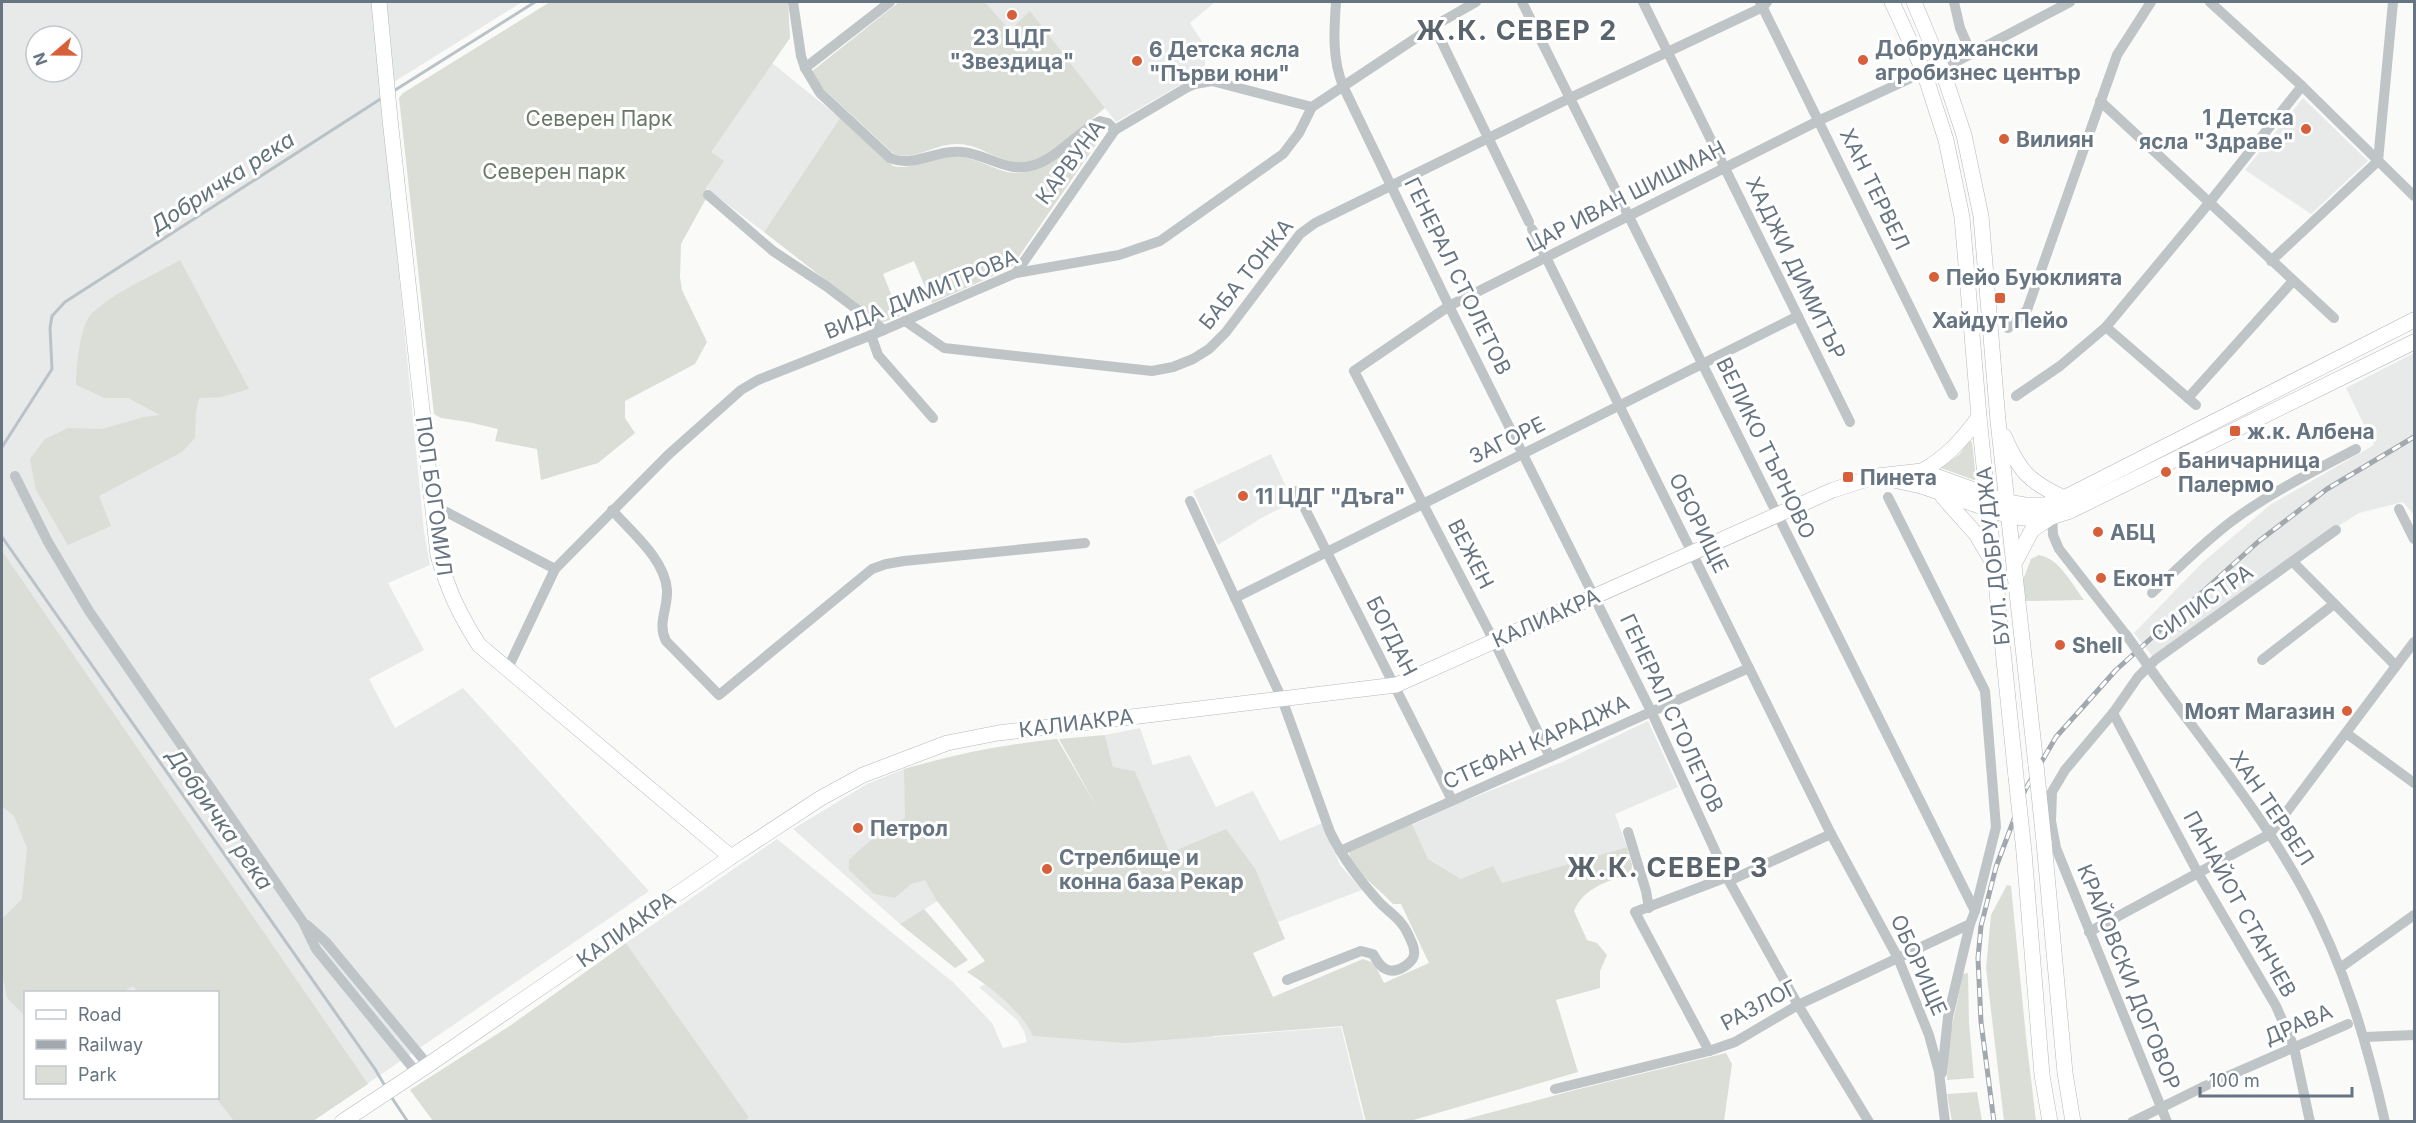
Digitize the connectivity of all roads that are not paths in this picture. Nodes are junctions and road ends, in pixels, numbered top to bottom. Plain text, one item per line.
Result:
1 (379, 2) edge
2 (793, 2) edge
3 (890, 2) edge
4 (1336, 2) edge
5 (1476, 2) edge
6 (1522, 2) edge
7 (1643, 2) edge
8 (1892, 2) edge
9 (1914, 2) edge
10 (1954, 2) edge
11 (2070, 2) edge
12 (2151, 2) edge
13 (2210, 2) edge
14 (2393, 2) edge
15 (1763, 3) edge
16 (1434, 26) junction
17 (1668, 52) junction
18 (1971, 54) junction
19 (805, 68) junction
20 (1942, 69) junction
21 (1924, 72) junction
22 (1343, 86) junction
23 (2302, 86) junction
24 (1570, 98) junction
25 (2100, 101) junction
26 (1312, 107) junction
27 (1820, 120) junction
28 (1115, 130) junction
29 (1488, 138) junction
30 (2378, 161) junction
31 (1724, 167) junction
32 (1392, 186) junction
33 (708, 195) dead end
34 (2415, 196) edge
35 (2209, 203) junction
36 (1630, 216) junction
37 (1546, 259) junction
38 (2271, 261) junction
39 (1016, 273) junction
40 (2293, 280) junction
41 (1449, 306) junction
42 (1798, 316) junction
43 (2334, 318) dead end
44 (2415, 320) edge
45 (905, 321) junction
46 (2106, 327) junction
47 (2008, 328) dead end
48 (884, 330) junction
49 (871, 336) junction
50 (2415, 342) edge
51 (1703, 363) junction
52 (1354, 371) joint
53 (1953, 395) dead end
54 (2016, 396) dead end
55 (1620, 406) junction
56 (1979, 417) junction
57 (933, 418) dead end
58 (1850, 422) dead end
59 (1998, 422) junction
60 (2356, 449) dead end
61 (1523, 453) junction
62 (1922, 471) junction
63 (15, 476) dead end
64 (1877, 476) junction
65 (1296, 491) dead end
66 (1936, 491) junction
67 (1888, 497) dead end
68 (2064, 498) junction
69 (1190, 501) dead end
70 (1423, 503) junction
71 (1988, 503) junction
72 (433, 505) junction
73 (2008, 509) junction
74 (2399, 509) dead end
75 (612, 510) junction
76 (1778, 514) junction
77 (2051, 517) junction
78 (2336, 530) dead end
79 (2415, 538) edge
80 (1085, 543) dead end
81 (1328, 551) junction
82 (1692, 553) junction
83 (2294, 562) junction
84 (2014, 565) junction
85 (1995, 566) junction
86 (555, 569) junction
87 (2152, 593) dead end
88 (1595, 596) junction
89 (1234, 598) junction
90 (2334, 604) junction
91 (1494, 641) junction
92 (2415, 642) edge
93 (2262, 660) dead end
94 (2396, 666) junction
95 (1749, 668) junction
96 (507, 670) junction
97 (2026, 675) junction
98 (2006, 676) junction
99 (1396, 686) junction
100 (1282, 699) junction
101 (1652, 712) junction
102 (2113, 713) junction
103 (2346, 733) junction
104 (1550, 757) junction
105 (2415, 783) edge
106 (1452, 800) junction
107 (1628, 832) dead end
108 (1831, 834) junction
109 (2270, 834) junction
110 (2050, 845) junction
111 (1340, 851) junction
112 (731, 856) junction
113 (2198, 873) junction
114 (1728, 879) junction
115 (1649, 908) junction
116 (1975, 911) junction
117 (2415, 915) edge
118 (1970, 924) junction
119 (2089, 932) junction
120 (1898, 958) junction
121 (2340, 968) junction
122 (1287, 980) dead end
123 (1798, 1005) junction
124 (2348, 1024) dead end
125 (2415, 1035) edge
126 (2365, 1037) junction
127 (2294, 1047) junction
128 (1709, 1051) junction
129 (422, 1069) junction
130 (1555, 1089) dead end
131 (1941, 1091) junction
132 (2161, 1108) junction
133 (342, 1122) edge
134 (1869, 1122) edge
135 (1945, 1122) edge
136 (2050, 1122) edge
137 (2073, 1122) edge
138 (2132, 1122) edge
139 (2167, 1122) edge
140 (2310, 1122) edge
141 (2385, 1122) edge

1 - 72 main road, ПОП БОГОМИЛ
2 - 19 street
3 - 19 street
4 - 22 street, ГЕНЕРАЛ СТОЛЕТОВ
5 - 16 street
6 - 24 street, ВЕЛИКО ТЪРНОВО
7 - 17 street, ХАДЖИ ДИМИТЪР
8 - 21 main road, БУЛ. ДОБРУДЖА
9 - 20 main road, БУЛ. ДОБРУДЖА
10 - 18 street
11 - 18 street
12 - 25 street
13 - 23 street
14 - 30 street
15 - 17 street, БАБА ТОНКА
15 - 27 street, ХАН ТЕРВЕЛ
16 - 22 street
16 - 29 street, ОБОРИЩЕ
17 - 24 street, БАБА ТОНКА
17 - 31 street, ХАДЖИ ДИМИТЪР
18 - 20 street
19 - 28 street
20 - 59 main road, БУЛ. ДОБРУДЖА
21 - 27 street, ЦАР ИВАН ШИШМАН
21 - 56 main road, БУЛ. ДОБРУДЖА
22 - 26 street
22 - 32 street, ГЕНЕРАЛ СТОЛЕТОВ
23 - 30 street
23 - 35 street
24 - 29 street, БАБА ТОНКА
24 - 36 street, ВЕЛИКО ТЪРНОВО
25 - 35 street
25 - 47 street
26 - 28 street, КАРВУНА
26 - 39 street, ВИДА ДИМИТРОВА
27 - 31 street, ЦАР ИВАН ШИШМАН
27 - 53 street, ХАН ТЕРВЕЛ
28 - 39 street, КАРВУНА
29 - 32 street, БАБА ТОНКА
29 - 37 street, ОБОРИЩЕ
30 - 34 street
30 - 38 street
31 - 36 street, ЦАР ИВАН ШИШМАН
31 - 42 street, ХАДЖИ ДИМИТЪР
32 - 41 street, ГЕНЕРАЛ СТОЛЕТОВ
32 - 45 street, БАБА ТОНКА
33 - 48 street
35 - 38 street
35 - 46 street
36 - 37 street, ЦАР ИВАН ШИШМАН
36 - 51 street, ВЕЛИКО ТЪРНОВО
37 - 41 street, ЦАР ИВАН ШИШМАН
37 - 55 street, ОБОРИЩЕ
38 - 40 street
39 - 45 street, ВИДА ДИМИТРОВА
40 - 43 street
40 - 46 street
41 - 52 street, ЦАР ИВАН ШИШМАН
41 - 61 street, ГЕНЕРАЛ СТОЛЕТОВ
42 - 51 street, ЗАГОРЕ
42 - 58 street, ХАДЖИ ДИМИТЪР
44 - 68 main road
45 - 48 street, ВИДА ДИМИТРОВА
46 - 54 street
48 - 49 street, ВИДА ДИМИТРОВА
49 - 57 street
49 - 75 street, ВИДА ДИМИТРОВА
50 - 77 main road
51 - 55 street, ЗАГОРЕ
51 - 76 street, ВЕЛИКО ТЪРНОВО
52 - 70 street, ВЕЖЕН
55 - 61 street, ЗАГОРЕ
55 - 82 street, ОБОРИЩЕ
56 - 62 main road
56 - 71 main road, БУЛ. ДОБРУДЖА
59 - 68 main road
59 - 73 main road, БУЛ. ДОБРУДЖА
60 - 87 street
61 - 70 street, ЗАГОРЕ
61 - 88 street, ГЕНЕРАЛ СТОЛЕТОВ
62 - 64 main road, КАЛИАКРА
62 - 71 main road, КАЛИАКРА
63 - 129 street
64 - 66 main road
64 - 76 main road, КАЛИАКРА
65 - 81 street, БОГДАН
66 - 71 main road
66 - 85 main road
67 - 116 street
68 - 73 main road
68 - 77 street
69 - 89 street
70 - 81 street, ЗАГОРЕ
70 - 91 street, ВЕЖЕН
71 - 73 main road
71 - 85 main road, БУЛ. ДОБРУДЖА
72 - 86 street
72 - 96 main road, ПОП БОГОМИЛ
73 - 77 main road
73 - 84 main road, БУЛ. ДОБРУДЖА
74 - 79 street
75 - 80 street
75 - 86 street, ВИДА ДИМИТРОВА
76 - 82 main road, КАЛИАКРА
76 - 116 street, ВЕЛИКО ТЪРНОВО
77 - 84 main road
77 - 109 street, ХАН ТЕРВЕЛ, bridge
78 - 83 street, СИЛИСТРА
81 - 89 street, ЗАГОРЕ
81 - 99 street, БОГДАН
82 - 88 main road, КАЛИАКРА
82 - 95 street, ОБОРИЩЕ
83 - 90 street
83 - 102 street, СИЛИСТРА
84 - 97 main road, БУЛ. ДОБРУДЖА
85 - 98 main road, БУЛ. ДОБРУДЖА
86 - 96 street, ВИДА ДИМИТРОВА
88 - 91 main road, КАЛИАКРА
88 - 101 street, ГЕНЕРАЛ СТОЛЕТОВ
89 - 100 street
90 - 93 street
90 - 94 street
91 - 99 main road, КАЛИАКРА
91 - 104 street, ВЕЖЕН
92 - 94 street
94 - 103 street
95 - 101 street, СТЕФАН КАРАДЖА
95 - 108 street, ОБОРИЩЕ
96 - 112 main road, ПОП БОГОМИЛ
97 - 98 main road
97 - 110 main road, БУЛ. ДОБРУДЖА, bridge
98 - 136 main road, БУЛ. ДОБРУДЖА, bridge
99 - 100 main road, КАЛИАКРА
99 - 106 street, БОГДАН
100 - 111 street
100 - 112 main road, КАЛИАКРА
101 - 104 street, СТЕФАН КАРАДЖА
101 - 114 street, ГЕНЕРАЛ СТОЛЕТОВ
102 - 110 street, СИЛИСТРА
102 - 113 street, ПАНАЙОТ СТАНЧЕВ
103 - 105 street
103 - 109 street
104 - 106 street, СТЕФАН КАРАДЖА
106 - 111 street, СТЕФАН КАРАДЖА
107 - 115 street
108 - 114 street
108 - 120 street, ОБОРИЩЕ
109 - 113 street
109 - 121 street, ХАН ТЕРВЕЛ
110 - 119 street, КРАЙОВСКИ ДОГОВОР
110 - 137 main road, БУЛ. ДОБРУДЖА
111 - 122 street
112 - 129 main road, КАЛИАКРА
113 - 119 street
113 - 127 street, ПАНАЙОТ СТАНЧЕВ
114 - 115 street
114 - 123 street, ГЕНЕРАЛ СТОЛЕТОВ
115 - 128 street
116 - 118 street
117 - 121 street
118 - 120 street, РАЗЛОГ
118 - 131 street
119 - 132 street, КРАЙОВСКИ ДОГОВОР
120 - 123 street, РАЗЛОГ
120 - 131 street, ОБОРИЩЕ
121 - 126 street, ХАН ТЕРВЕЛ
123 - 128 street, РАЗЛОГ
123 - 134 street, ГЕНЕРАЛ СТОЛЕТОВ
124 - 127 street, ДРАВА
125 - 126 street
126 - 141 street, ХАН ТЕРВЕЛ
127 - 132 street, ДРАВА
127 - 140 street, ПАНАЙОТ СТАНЧЕВ
128 - 130 street, РАЗЛОГ
129 - 133 main road, КАЛИАКРА
131 - 135 street, ОБОРИЩЕ
132 - 138 street, ДРАВА
132 - 139 street, КРАЙОВСКИ ДОГОВОР

